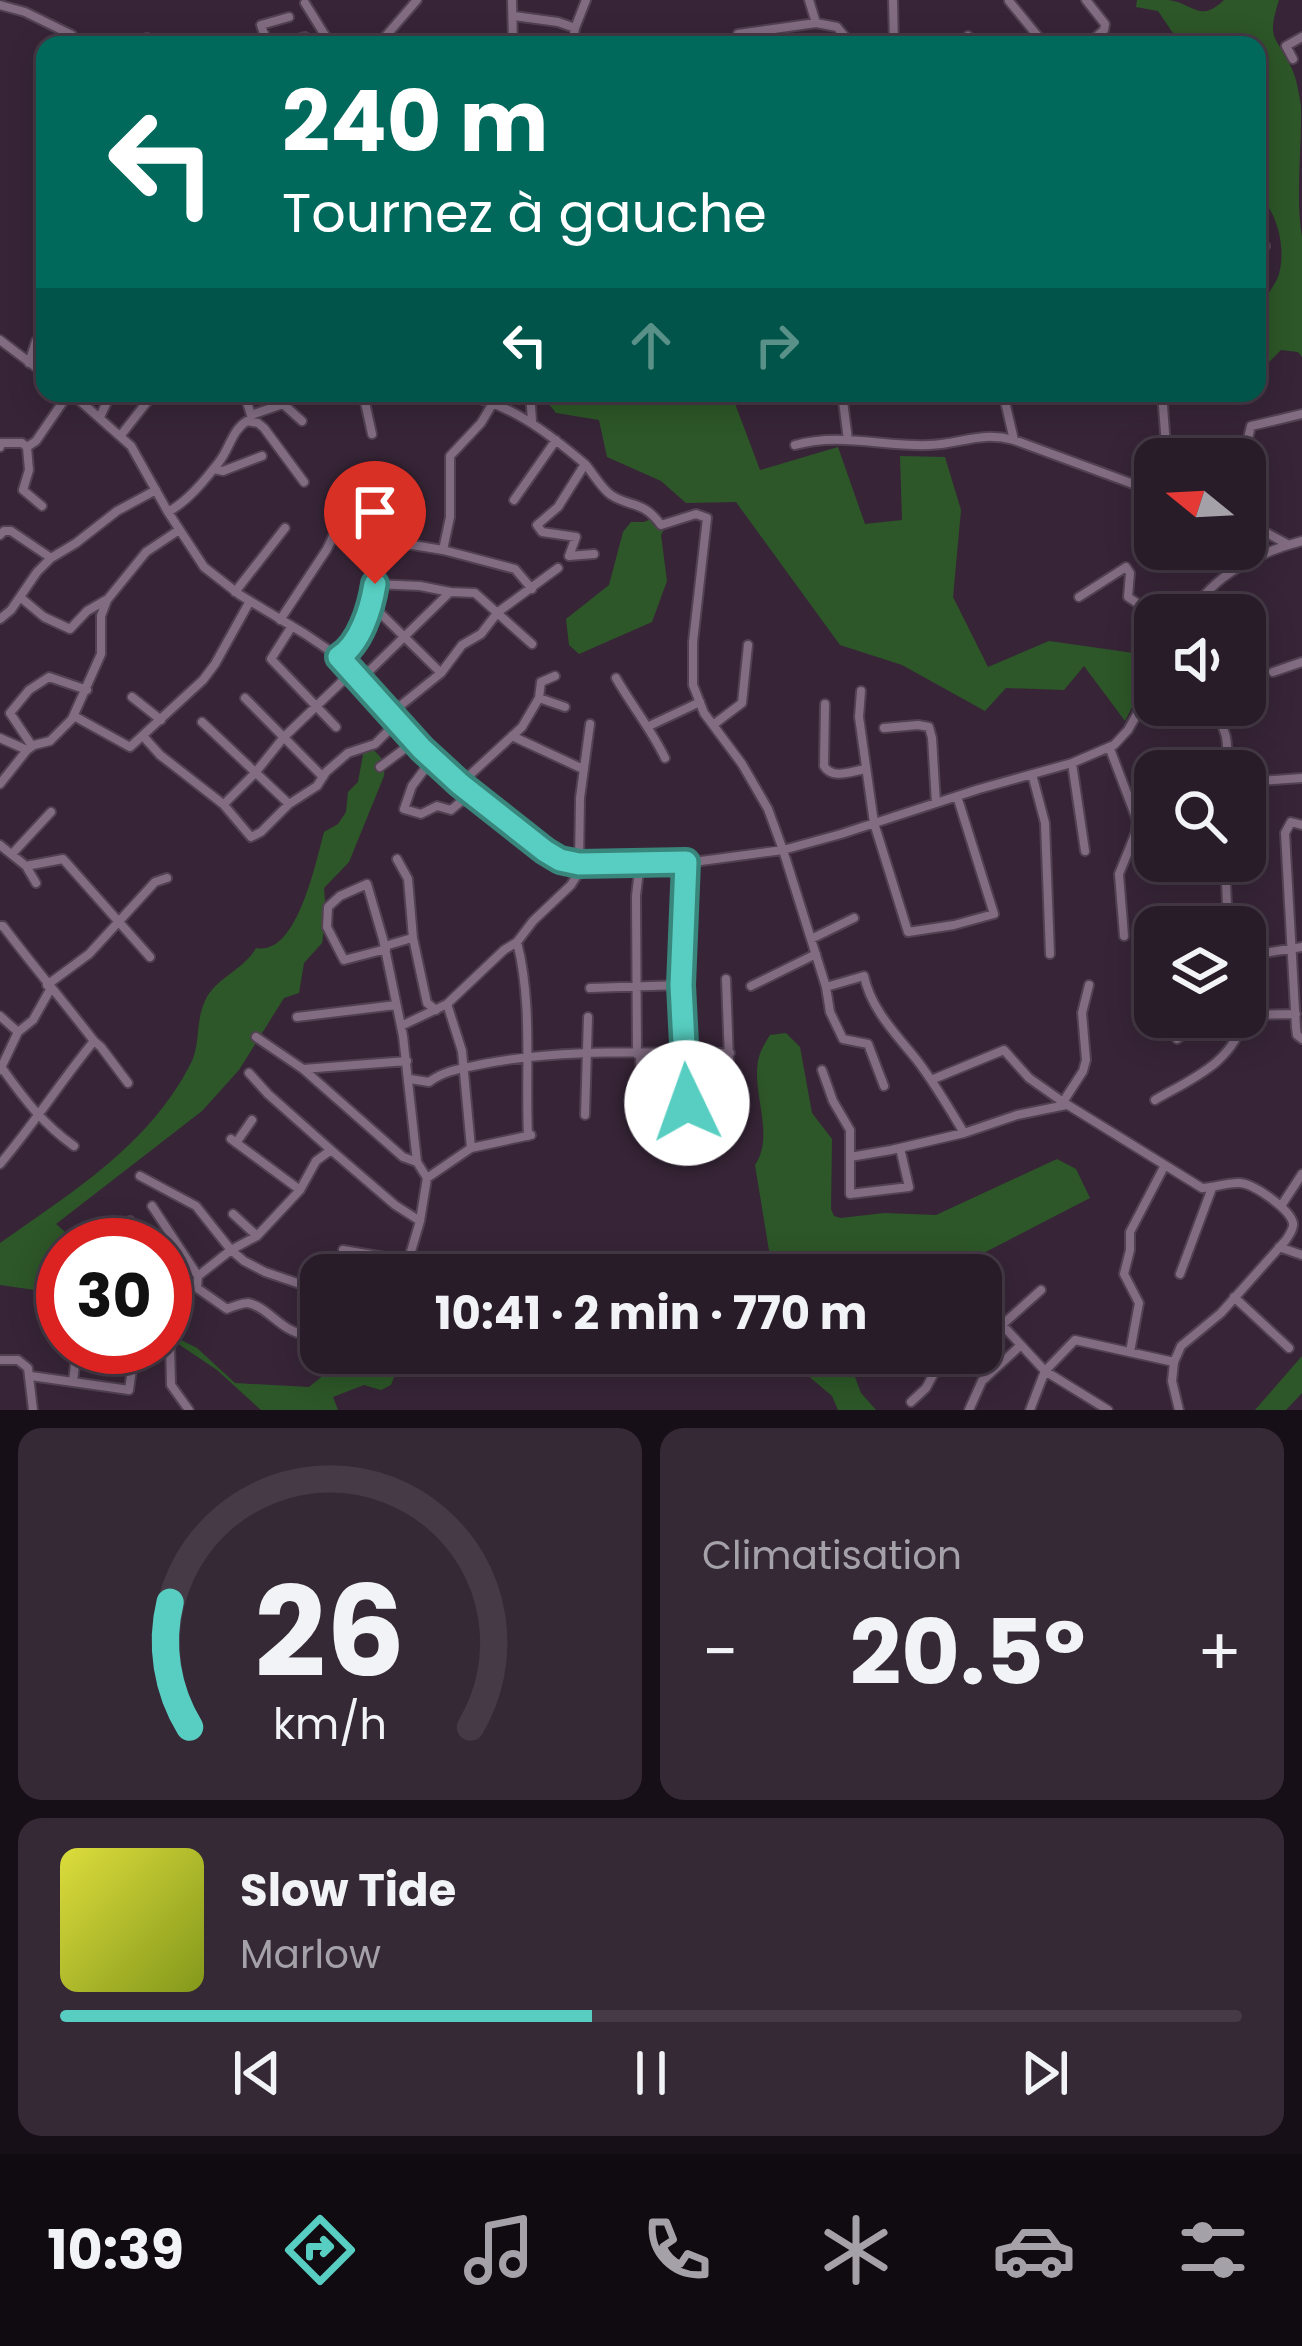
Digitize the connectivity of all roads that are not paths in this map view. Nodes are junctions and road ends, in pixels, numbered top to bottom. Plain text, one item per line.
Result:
1 (417, 0) edge
2 (512, 0) edge
3 (586, 0) edge
4 (809, 0) edge
5 (893, 0) edge
6 (1086, 0) edge
7 (1009, 1) edge
8 (305, 3) dead end
9 (0, 5) edge
10 (514, 16) junction
11 (289, 17) dead end
12 (816, 23) junction
13 (575, 28) junction
14 (72, 36) edge
15 (268, 36) edge
16 (325, 36) edge
17 (386, 36) edge
18 (513, 36) edge
19 (574, 36) edge
20 (738, 36) edge
21 (846, 36) edge
22 (894, 36) edge
23 (1038, 36) edge
24 (1098, 36) edge
25 (1302, 37) edge
26 (1293, 59) dead end
27 (0, 340) edge
28 (36, 340) dead end
29 (29, 363) junction
30 (36, 368) edge
31 (64, 402) edge
32 (81, 402) edge
33 (107, 402) edge
34 (147, 402) edge
35 (247, 402) edge
36 (365, 402) edge
37 (490, 402) edge
38 (531, 402) edge
39 (843, 402) edge
40 (1005, 402) edge
41 (1163, 402) edge
42 (493, 403) junction
43 (1302, 414) edge
44 (100, 417) junction
45 (252, 418) junction
46 (302, 421) dead end
47 (532, 422) junction
48 (372, 434) dead end
49 (121, 435) junction
50 (1165, 438) edge
51 (1248, 438) edge
52 (556, 440) junction
53 (848, 440) junction
54 (1014, 440) junction
55 (0, 443) edge
56 (795, 445) dead end
57 (27, 447) junction
58 (262, 456) dead end
59 (585, 464) junction
60 (212, 469) junction
61 (304, 482) dead end
62 (1134, 484) edge
63 (156, 490) junction
64 (514, 500) dead end
65 (42, 506) dead end
66 (345, 511) dead end
67 (168, 512) junction
68 (363, 527) dead end
69 (285, 528) dead end
70 (179, 530) junction
71 (1266, 532) edge
72 (0, 535) edge
73 (382, 540) junction
74 (1302, 541) edge
75 (1288, 544) junction
76 (443, 550) junction
77 (594, 554) dead end
78 (51, 558) junction
79 (557, 568) dead end
80 (375, 584) junction
81 (532, 589) junction
82 (236, 592) junction
83 (451, 592) junction
84 (1205, 594) edge
85 (20, 596) junction
86 (1078, 597) dead end
87 (106, 600) junction
88 (1134, 601) edge
89 (250, 602) junction
90 (370, 603) junction
91 (498, 612) junction
92 (0, 619) edge
93 (280, 620) junction
94 (292, 626) junction
95 (405, 637) junction
96 (532, 644) dead end
97 (748, 645) dead end
98 (339, 657) junction
99 (1302, 662) edge
100 (352, 672) junction
101 (1274, 672) dead end
102 (441, 673) junction
103 (554, 676) dead end
104 (616, 678) dead end
105 (358, 681) junction
106 (87, 690) junction
107 (862, 691) dead end
108 (132, 697) dead end
109 (245, 698) dead end
110 (538, 698) junction
111 (700, 702) junction
112 (825, 704) dead end
113 (0, 706) edge
114 (316, 706) junction
115 (565, 707) dead end
116 (10, 713) junction
117 (74, 716) junction
118 (393, 717) junction
119 (161, 720) junction
120 (1134, 720) edge
121 (202, 722) dead end
122 (590, 724) dead end
123 (712, 724) junction
124 (649, 726) junction
125 (337, 727) dead end
126 (884, 728) dead end
127 (142, 736) junction
128 (512, 736) junction
129 (284, 737) junction
130 (0, 738) edge
131 (415, 741) junction
132 (30, 748) junction
133 (1110, 748) junction
134 (665, 758) dead end
135 (1072, 764) junction
136 (380, 766) dead end
137 (583, 769) junction
138 (866, 769) junction
139 (424, 770) dead end
140 (255, 773) junction
141 (1032, 774) junction
142 (322, 777) junction
143 (1300, 781) edge
144 (1266, 782) edge
145 (0, 784) edge
146 (460, 784) junction
147 (471, 793) junction
148 (957, 796) junction
149 (936, 803) junction
150 (223, 804) junction
151 (289, 804) junction
152 (51, 812) dead end
153 (874, 824) junction
154 (1302, 825) edge
155 (783, 850) junction
156 (1085, 850) dead end
157 (5, 852) edge
158 (397, 860) dead end
159 (640, 862) junction
160 (686, 862) junction
161 (581, 864) junction
162 (26, 866) junction
163 (167, 878) dead end
164 (36, 883) dead end
165 (854, 918) dead end
166 (119, 923) junction
167 (0, 926) edge
168 (1124, 936) dead end
169 (413, 938) junction
170 (811, 939) junction
171 (517, 942) junction
172 (385, 948) junction
173 (1296, 948) edge
174 (1266, 953) edge
175 (816, 954) junction
176 (1050, 954) dead end
177 (150, 957) dead end
178 (726, 980) dead end
179 (681, 985) junction
180 (1089, 985) dead end
181 (49, 986) junction
182 (751, 986) dead end
183 (641, 987) junction
184 (826, 987) junction
185 (590, 988) dead end
186 (447, 1004) junction
187 (396, 1005) junction
188 (437, 1011) junction
189 (1295, 1014) junction
190 (0, 1016) edge
191 (1266, 1016) edge
192 (297, 1017) dead end
193 (588, 1017) dead end
194 (401, 1026) junction
195 (18, 1033) junction
196 (256, 1037) dead end
197 (1238, 1038) edge
198 (1302, 1040) edge
199 (94, 1041) junction
200 (639, 1053) junction
201 (685, 1053) junction
202 (730, 1053) junction
203 (585, 1054) junction
204 (527, 1055) junction
205 (407, 1061) junction
206 (463, 1068) junction
207 (1, 1069) edge
208 (303, 1069) junction
209 (822, 1070) dead end
210 (249, 1073) dead end
211 (410, 1078) junction
212 (931, 1080) junction
213 (128, 1084) dead end
214 (884, 1086) dead end
215 (1155, 1100) dead end
216 (687, 1103) dead end
217 (1065, 1104) junction
218 (730, 1114) dead end
219 (585, 1115) dead end
220 (38, 1117) junction
221 (641, 1117) dead end
222 (253, 1120) dead end
223 (964, 1133) junction
224 (74, 1146) dead end
225 (471, 1148) junction
226 (900, 1148) junction
227 (331, 1150) junction
228 (850, 1157) junction
229 (417, 1162) junction
230 (0, 1164) edge
231 (1166, 1165) junction
232 (1302, 1174) edge
233 (140, 1176) dead end
234 (427, 1178) junction
235 (1212, 1188) junction
236 (300, 1190) junction
237 (152, 1206) dead end
238 (1281, 1206) junction
239 (233, 1214) dead end
240 (157, 1218) edge
241 (420, 1221) junction
242 (257, 1236) junction
243 (1279, 1247) junction
244 (231, 1250) junction
245 (343, 1250) dead end
246 (365, 1254) edge
247 (410, 1254) edge
248 (1302, 1255) edge
249 (192, 1269) edge
250 (1180, 1274) dead end
251 (198, 1276) junction
252 (300, 1284) edge
253 (1041, 1290) dead end
254 (1234, 1298) junction
255 (1002, 1325) joint
256 (300, 1334) edge
257 (1021, 1345) junction
258 (1289, 1348) dead end
259 (1130, 1352) junction
260 (0, 1360) edge
261 (1174, 1362) junction
262 (1045, 1371) junction
263 (74, 1374) edge
264 (131, 1374) edge
265 (171, 1374) edge
266 (934, 1374) edge
267 (31, 1376) junction
268 (73, 1382) junction
269 (910, 1402) dead end
270 (1087, 1405) edge
271 (33, 1410) edge
272 (189, 1410) edge
273 (969, 1410) edge
274 (1030, 1410) edge
275 (1108, 1410) edge
276 (1179, 1410) edge

1 - 17 street
2 - 10 street
3 - 13 street
4 - 12 street
5 - 22 street
6 - 24 street
7 - 23 street
8 - 16 street
9 - 14 street
10 - 13 street
10 - 18 street
11 - 15 street
12 - 20 street
12 - 21 street
13 - 19 street
25 - 26 street
27 - 29 street
28 - 29 street
29 - 30 street
31 - 57 street
32 - 44 street
33 - 44 street
34 - 49 street
35 - 45 street
36 - 48 street
37 - 42 street
38 - 47 street
39 - 53 street
40 - 54 street
41 - 50 street
42 - 47 street
42 - 76 street
43 - 51 street
44 - 49 street
45 - 46 street
45 - 60 street
45 - 61 street
47 - 52 street
49 - 63 street
52 - 59 street
52 - 64 street
53 - 54 street
53 - 56 street
54 - 62 street
55 - 57 street
57 - 65 street
58 - 60 street
59 - 77 street
59 - 111 street
60 - 67 street
63 - 67 street
63 - 78 street
66 - 93 street
67 - 70 street
68 - 73 street
69 - 82 street
70 - 82 street
70 - 87 street
71 - 75 street
72 - 78 street
73 - 76 street
73 - 80 street
74 - 75 street
75 - 84 street
76 - 81 street
78 - 85 street
79 - 81 street
80 - 83 street
80 - 90 street
81 - 91 street
82 - 89 street
83 - 91 street
83 - 95 street
85 - 87 street
85 - 92 street
86 - 88 street
87 - 106 street
89 - 93 street
89 - 119 street
90 - 95 street
90 - 98 street
91 - 96 street
91 - 102 street
93 - 94 street
94 - 98 street
94 - 114 street
95 - 102 street
95 - 105 street
97 - 123 street
98 - 100 street
99 - 101 street
100 - 105 street
100 - 114 street
102 - 118 street
103 - 110 street
104 - 124 street
105 - 118 street
106 - 116 street
106 - 117 street
107 - 138 street
108 - 119 street
109 - 129 street
110 - 115 street
110 - 128 street
111 - 123 street
111 - 124 street
112 - 138 street
113 - 116 street
114 - 125 street
114 - 129 street
116 - 132 street
117 - 127 street
117 - 132 street
118 - 131 street
118 - 142 street
119 - 127 street
120 - 133 street
121 - 140 street
122 - 137 street
123 - 155 street
124 - 134 street
126 - 149 street
127 - 150 street
128 - 137 street
128 - 146 street
129 - 140 street
129 - 142 street
130 - 132 street
131 - 136 street
131 - 146 street
132 - 145 street
133 - 135 street
133 - 168 street
135 - 141 street
135 - 156 street
137 - 161 street
138 - 153 street
139 - 147 street
140 - 150 street
140 - 151 street
141 - 148 street
141 - 176 street
142 - 151 street
143 - 144 street
146 - 147 street
147 - 161 street
148 - 149 street
148 - 153 street
149 - 153 street
150 - 151 street
152 - 157 street
153 - 155 street
154 - 173 street
155 - 160 street
155 - 170 street
157 - 162 street
158 - 169 street
159 - 160 street
159 - 161 street
159 - 183 street
160 - 179 street
161 - 171 street
162 - 164 street
162 - 166 street
163 - 166 street
165 - 170 street
166 - 177 street
166 - 181 street
167 - 181 street
169 - 172 street
169 - 188 street
170 - 175 street
171 - 186 street
171 - 204 street
172 - 172 street
172 - 187 street
173 - 174 street
173 - 189 street
175 - 182 street
175 - 184 street
178 - 202 street
179 - 183 street
179 - 201 street
180 - 217 street
181 - 195 street
181 - 199 street
183 - 185 street
183 - 200 street
184 - 212 street
184 - 214 street
186 - 188 street
186 - 206 street
187 - 192 street
187 - 194 street
188 - 194 street
189 - 191 street
189 - 198 street
190 - 195 street
193 - 203 street
194 - 205 street
195 - 207 street
196 - 208 street
197 - 215 street
199 - 213 street
199 - 220 street
200 - 201 street
200 - 203 street
200 - 221 street
201 - 202 street
201 - 216 street
202 - 218 street
203 - 204 street
203 - 219 street
204 - 206 street
204 - 225 street
205 - 208 street
205 - 211 street
206 - 211 street
206 - 225 street
207 - 220 street
208 - 229 street
209 - 228 street
210 - 227 street
211 - 229 street
212 - 217 street
212 - 223 street
217 - 223 street
217 - 231 street
220 - 224 street
220 - 230 street
222 - 236 street
223 - 226 street
225 - 234 street
226 - 228 street
226 - 228 street
227 - 236 street
227 - 241 street
229 - 234 street
231 - 235 street
231 - 259 street
232 - 238 street
233 - 244 street
234 - 241 street
235 - 238 street
235 - 250 street
236 - 242 street
237 - 240 street
238 - 243 street
239 - 242 street
241 - 247 street
242 - 244 street
243 - 248 street
243 - 254 street
244 - 251 street
244 - 252 street
245 - 246 street
249 - 251 street
251 - 256 street
253 - 255 street
254 - 258 street
254 - 261 street
255 - 257 street
257 - 262 street
257 - 273 street
259 - 261 street
259 - 262 street
260 - 267 street
261 - 276 street
262 - 270 street
262 - 274 street
263 - 268 street
264 - 268 street
265 - 272 street
266 - 269 street
267 - 268 street
267 - 271 street
270 - 275 street

